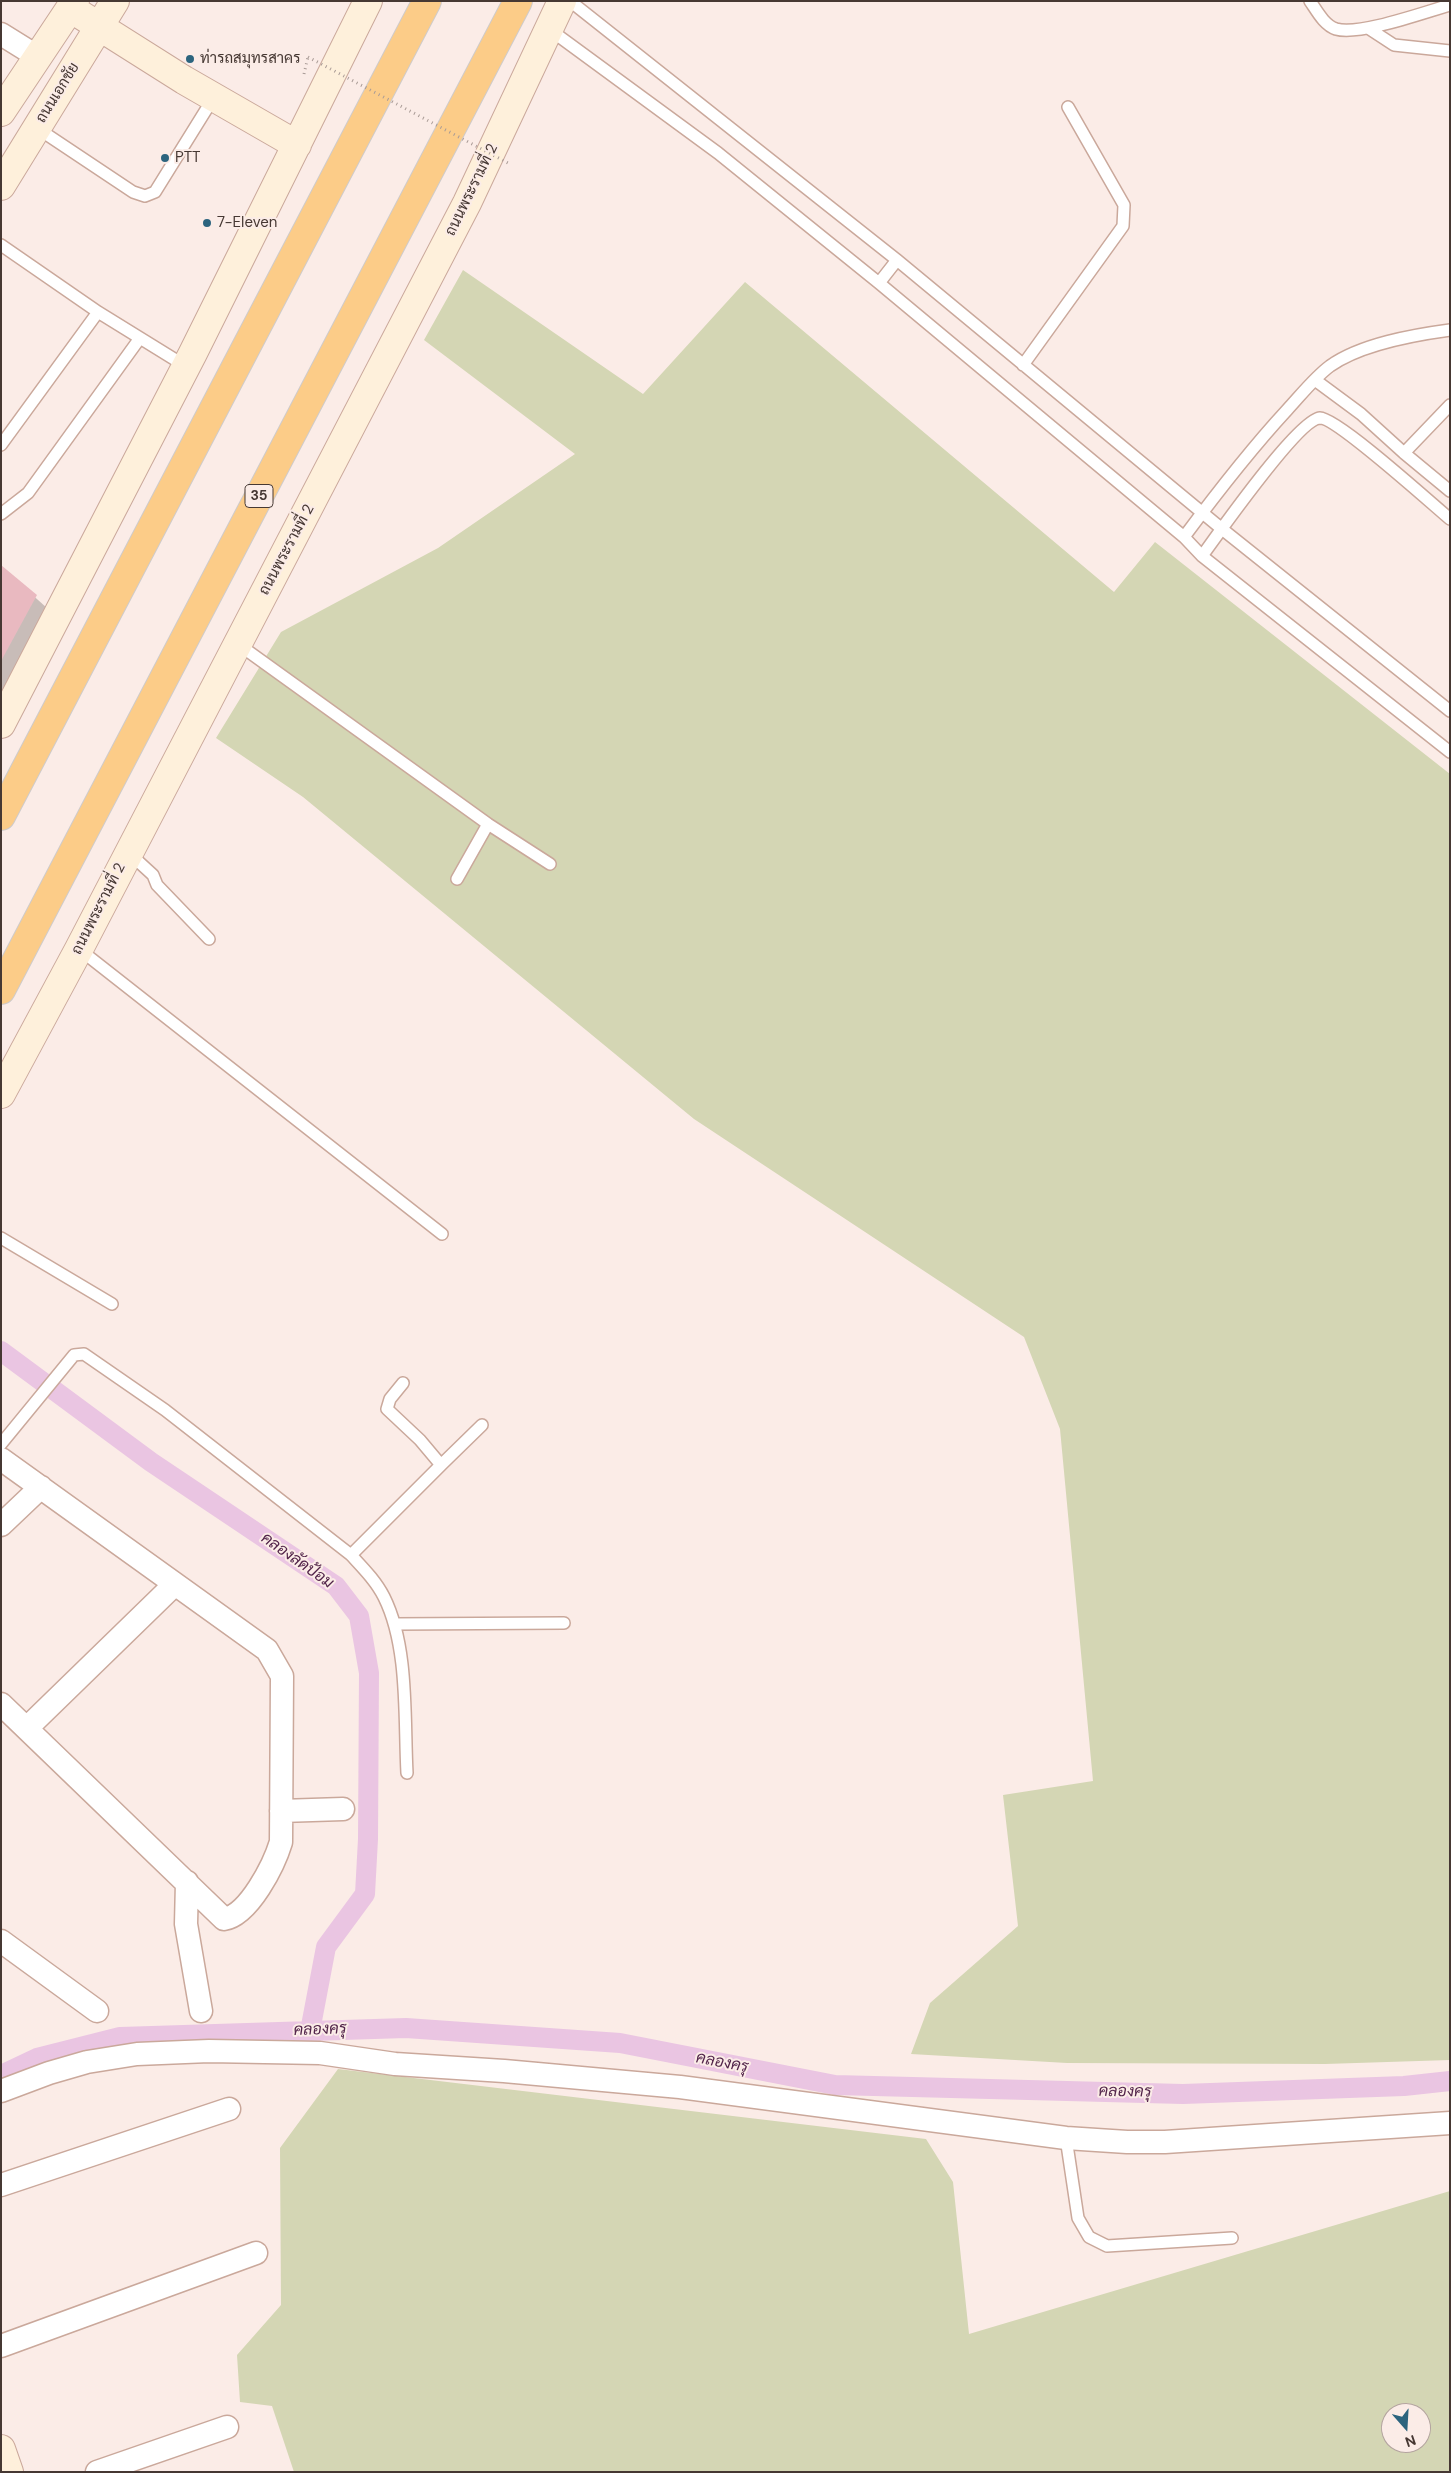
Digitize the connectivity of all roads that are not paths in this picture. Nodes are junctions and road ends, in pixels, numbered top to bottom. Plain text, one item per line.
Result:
1 (115, 1) edge
2 (368, 1) edge
3 (427, 1) edge
4 (518, 1) edge
5 (562, 1) edge
6 (570, 1) edge
7 (1310, 1) edge
8 (72, 5) edge
9 (1450, 5) edge
10 (99, 28) junction
11 (548, 28) junction
12 (1368, 28) junction
13 (1, 34) edge
14 (1450, 51) edge
15 (38, 57) junction
16 (214, 97) junction
17 (1068, 107) dead end
18 (1, 112) edge
19 (37, 128) junction
20 (297, 145) junction
21 (1, 186) edge
22 (1, 245) edge
23 (897, 260) junction
24 (878, 283) junction
25 (98, 312) junction
26 (1450, 330) edge
27 (140, 338) junction
28 (1023, 365) junction
29 (187, 367) junction
30 (1314, 380) junction
31 (1450, 405) edge
32 (1, 445) edge
33 (1404, 453) junction
34 (1450, 491) edge
35 (1203, 512) junction
36 (1, 514) edge
37 (1450, 518) edge
38 (1222, 529) junction
39 (1184, 538) junction
40 (1202, 556) junction
41 (238, 644) junction
42 (1450, 711) edge
43 (1, 724) edge
44 (1450, 752) edge
45 (1, 816) edge
46 (488, 824) junction
47 (128, 852) junction
48 (550, 864) dead end
49 (457, 879) dead end
50 (209, 939) dead end
51 (79, 949) junction
52 (1, 990) edge
53 (1, 1094) edge
54 (442, 1234) dead end
55 (1, 1238) edge
56 (112, 1304) dead end
57 (403, 1383) dead end
58 (482, 1425) dead end
59 (1, 1444) edge
60 (1, 1459) edge
61 (441, 1464) junction
62 (40, 1487) junction
63 (1, 1525) edge
64 (351, 1555) junction
65 (175, 1584) junction
66 (564, 1623) dead end
67 (396, 1624) junction
68 (1, 1704) edge
69 (27, 1728) junction
70 (407, 1773) dead end
71 (343, 1809) dead end
72 (281, 1811) junction
73 (187, 1882) junction
74 (1, 1941) edge
75 (97, 2011) dead end
76 (201, 2012) dead end
77 (1, 2091) edge
78 (229, 2108) dead end
79 (1450, 2123) edge
80 (1066, 2138) junction
81 (1, 2185) edge
82 (1232, 2238) dead end
83 (256, 2253) dead end
84 (1, 2346) edge
85 (227, 2427) dead end
86 (1, 2449) edge
87 (9, 2472) edge
88 (97, 2472) edge

1 - 10 main road, ถนนเอกชัย
2 - 20 main road
3 - 45 highway
4 - 52 highway, 35
5 - 11 main road, ถนนพระรามที่ 2
6 - 23 lane
7 - 12 lane
8 - 10 main road
8 - 15 main road
9 - 12 lane
10 - 16 main road
10 - 19 main road, ถนนเอกชัย
11 - 24 lane
11 - 41 main road, ถนนพระรามที่ 2
12 - 14 lane
13 - 15 street
15 - 18 main road
16 - 19 lane
16 - 20 main road
17 - 28 lane
19 - 21 main road, ถนนเอกชัย
20 - 29 main road
22 - 25 lane
23 - 24 lane
23 - 28 lane
24 - 39 lane
25 - 27 lane
25 - 32 lane
26 - 30 lane
27 - 29 lane
27 - 36 lane
28 - 35 lane
29 - 43 main road
30 - 33 lane
30 - 35 lane
31 - 33 lane
33 - 34 lane
35 - 38 lane
35 - 39 lane
37 - 38 lane
38 - 40 lane
38 - 42 lane
39 - 40 lane
40 - 44 lane
41 - 46 lane
41 - 47 main road, ถนนพระรามที่ 2
46 - 48 lane
46 - 49 lane
47 - 50 lane
47 - 51 main road, ถนนพระรามที่ 2
51 - 53 main road, ถนนพระรามที่ 2
51 - 54 lane
55 - 56 lane
57 - 61 lane
58 - 61 lane
59 - 64 lane
60 - 62 street
61 - 64 lane
62 - 63 street
62 - 65 street
64 - 67 lane
65 - 69 street
65 - 72 street
66 - 67 lane
67 - 70 lane
68 - 69 street
69 - 73 street
71 - 72 street
72 - 73 street
73 - 76 street
74 - 75 street
77 - 80 street
78 - 81 street
79 - 80 street
80 - 82 lane
83 - 84 street
85 - 88 street
86 - 87 main road

